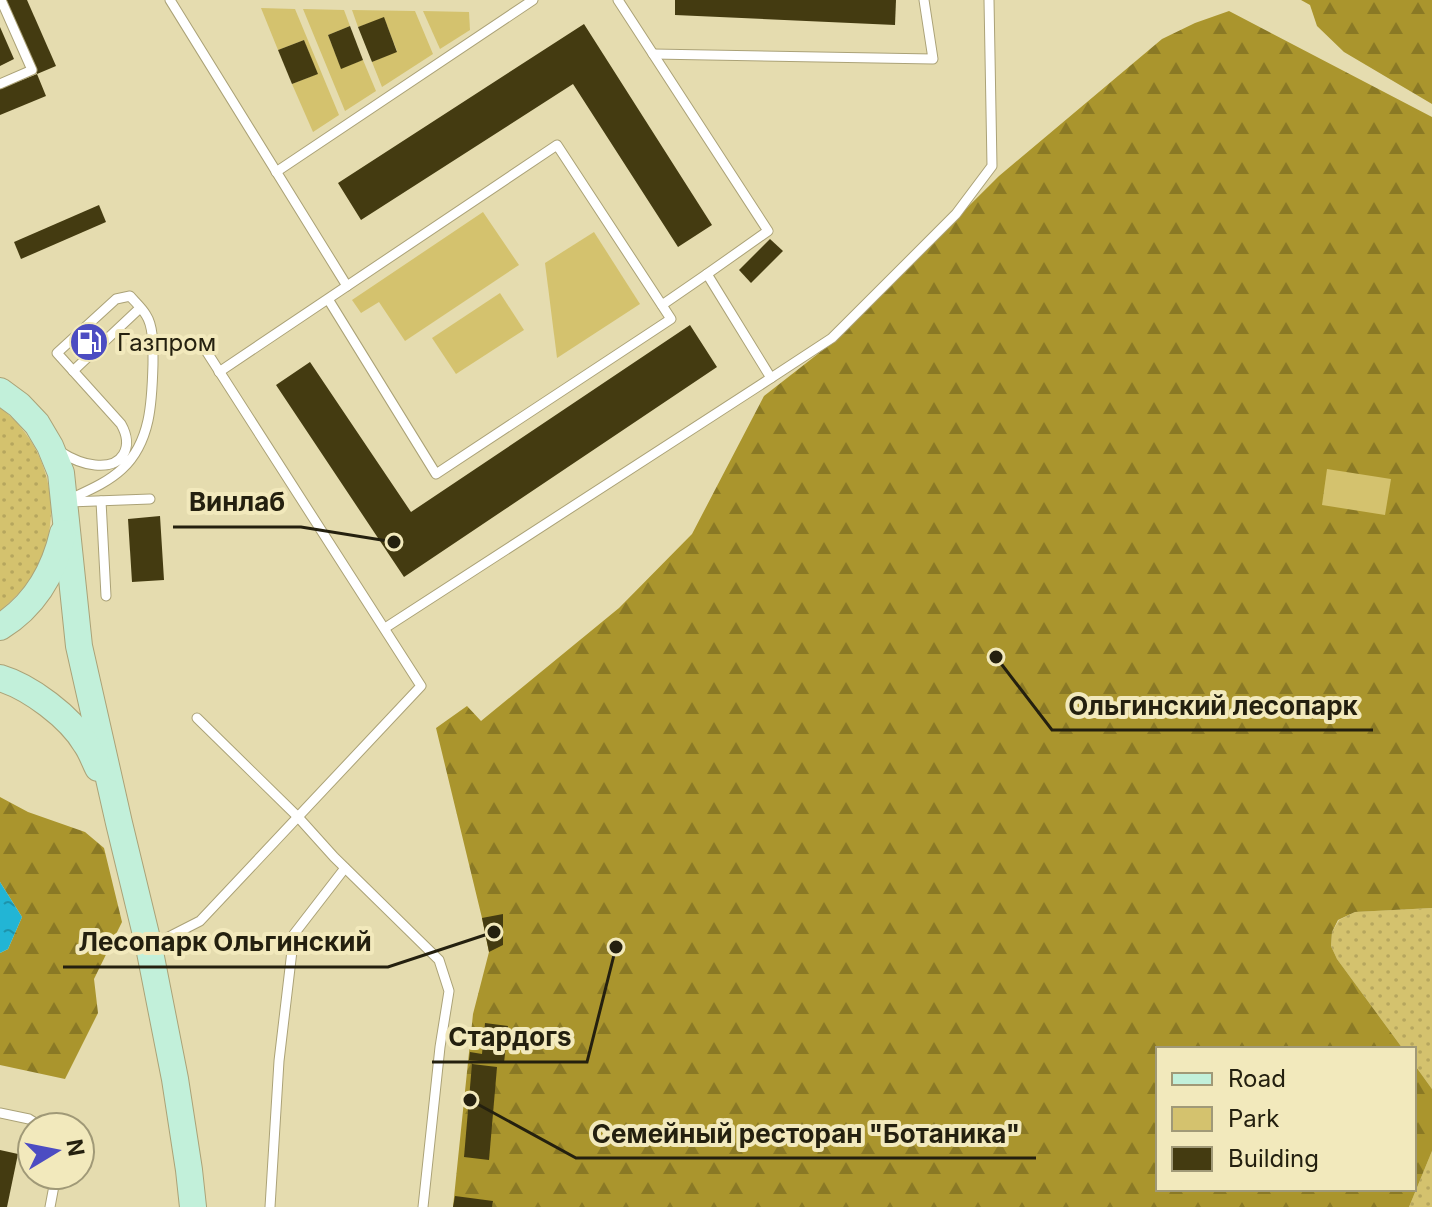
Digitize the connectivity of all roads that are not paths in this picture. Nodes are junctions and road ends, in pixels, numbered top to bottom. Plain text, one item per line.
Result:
1 (1, 0) edge
2 (170, 0) edge
3 (533, 0) edge
4 (618, 0) edge
5 (924, 0) edge
6 (989, 0) edge
7 (653, 54) junction
8 (0, 84) edge
9 (276, 172) junction
10 (707, 274) junction
11 (347, 286) junction
12 (328, 299) junction
13 (662, 305) junction
14 (140, 308) junction
15 (203, 346) dead end
16 (73, 371) junction
17 (219, 372) junction
18 (771, 378) junction
19 (0, 391) edge
20 (50, 446) junction
21 (150, 499) dead end
22 (101, 501) junction
23 (65, 502) junction
24 (106, 596) dead end
25 (0, 627) edge
26 (385, 628) junction
27 (0, 678) edge
28 (197, 718) dead end
29 (298, 817) junction
30 (119, 823) junction
31 (345, 868) junction
32 (149, 947) junction
33 (193, 1207) edge
34 (270, 1207) edge
35 (423, 1207) edge

1 - 8 lane
2 - 9 lane
3 - 9 lane
4 - 7 lane
5 - 7 lane
6 - 18 lane
7 - 10 lane
9 - 11 lane
10 - 13 lane
10 - 18 lane
11 - 12 lane
11 - 13 lane
12 - 13 lane
12 - 17 lane
14 - 16 lane
14 - 16 lane
14 - 23 lane
15 - 17 lane
16 - 20 lane
17 - 26 lane
18 - 26 lane
19 - 20 street
20 - 23 street
21 - 22 lane
22 - 23 lane
22 - 24 lane
23 - 25 street
23 - 30 street
26 - 29 lane
27 - 30 street
28 - 29 lane
29 - 31 lane
29 - 32 lane
30 - 32 street
31 - 34 lane
31 - 35 lane
32 - 33 street

